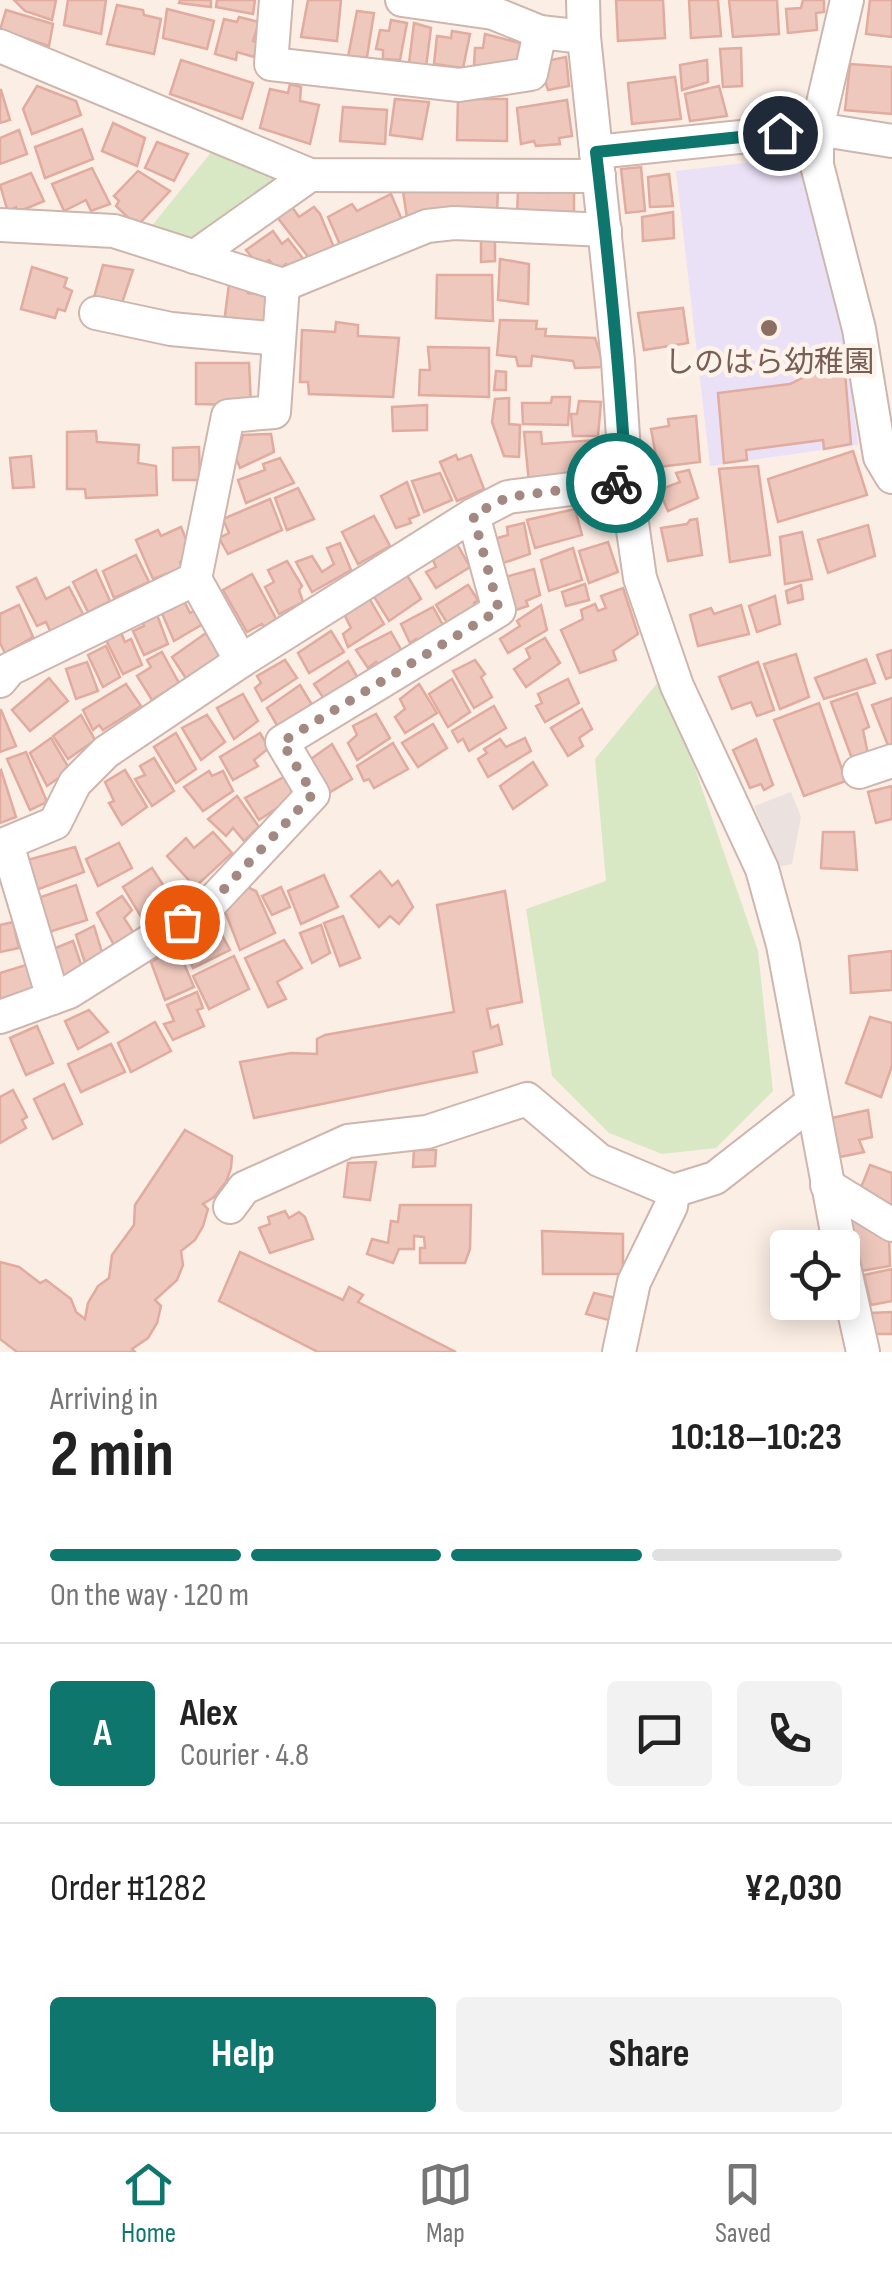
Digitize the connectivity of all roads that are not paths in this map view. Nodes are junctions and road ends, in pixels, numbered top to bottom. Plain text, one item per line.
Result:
1 (276, 0) edge
2 (402, 0) edge
3 (583, 0) edge
4 (847, 0) edge
5 (540, 32) junction
6 (584, 37) junction
7 (0, 46) edge
8 (816, 129) junction
9 (892, 140) edge
10 (598, 164) junction
11 (310, 175) junction
12 (0, 225) edge
13 (605, 230) junction
14 (194, 256) junction
15 (283, 285) junction
16 (96, 313) dead end
17 (859, 330) junction
18 (892, 335) edge
19 (279, 339) junction
20 (892, 478) edge
21 (626, 482) junction
22 (473, 515) junction
23 (195, 579) junction
24 (241, 661) junction
25 (0, 681) edge
26 (892, 761) edge
27 (859, 772) dead end
28 (3, 845) edge
29 (52, 998) junction
30 (0, 1017) edge
31 (811, 1103) junction
32 (827, 1185) junction
33 (673, 1191) junction
34 (230, 1207) dead end
35 (892, 1225) edge
36 (836, 1230) edge
37 (856, 1320) edge
38 (619, 1352) edge
39 (863, 1352) edge

1 - 5 street
2 - 5 street
3 - 6 street
4 - 8 street
5 - 6 street
6 - 10 street
7 - 11 street
8 - 9 street
8 - 10 street
8 - 17 street
10 - 11 street
10 - 13 street
11 - 14 street
12 - 14 street
13 - 15 street
13 - 21 street
14 - 15 street
15 - 19 street
16 - 19 street
17 - 18 street
17 - 20 street
19 - 23 street
21 - 22 street
21 - 31 street
22 - 24 street
22 - 29 street
23 - 24 street
23 - 25 street
24 - 28 street
26 - 27 street
28 - 29 street
29 - 30 street
31 - 32 street
31 - 33 street
32 - 35 street
32 - 36 street
33 - 34 street
33 - 38 street
37 - 39 street

